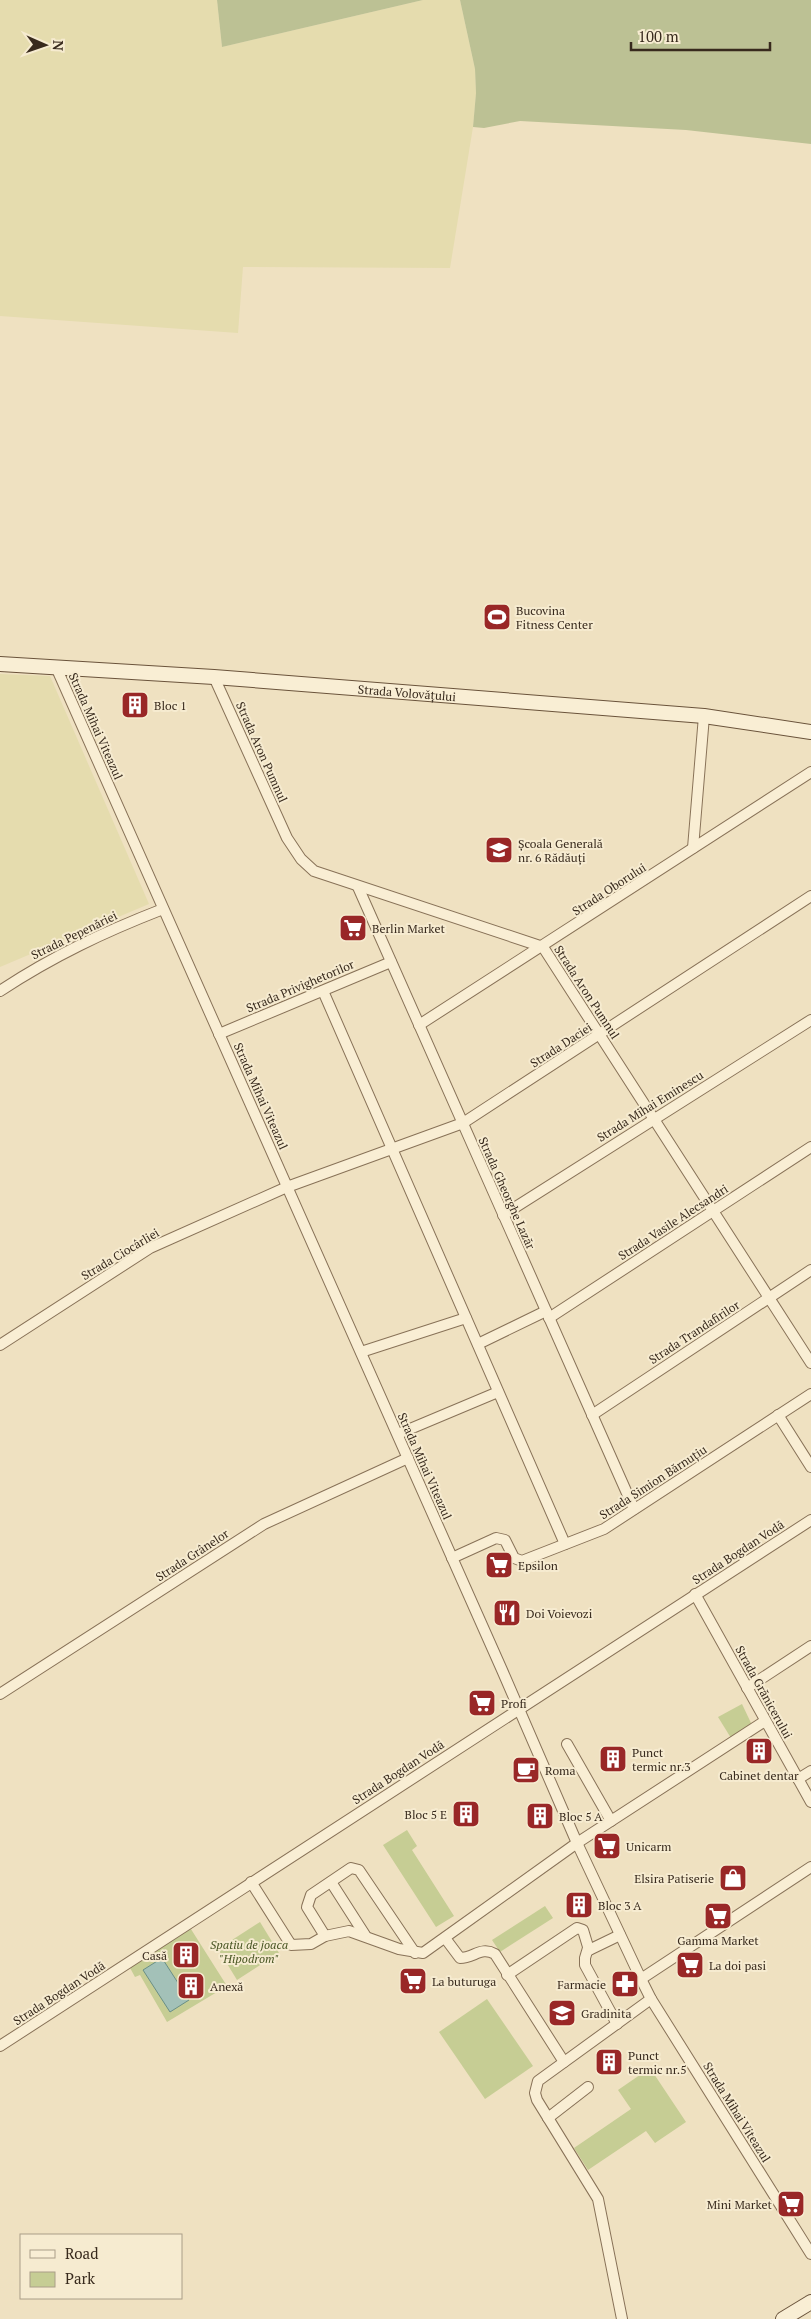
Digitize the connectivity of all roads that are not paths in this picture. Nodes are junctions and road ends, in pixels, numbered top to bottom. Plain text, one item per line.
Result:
1 (0, 664) edge
2 (56, 668) junction
3 (214, 677) junction
4 (704, 716) junction
5 (811, 732) edge
6 (811, 772) edge
7 (693, 848) junction
8 (358, 888) junction
9 (811, 896) edge
10 (163, 909) junction
11 (543, 947) junction
12 (391, 962) junction
13 (0, 991) edge
14 (323, 991) junction
15 (811, 1020) edge
16 (419, 1025) junction
17 (219, 1034) junction
18 (599, 1034) junction
19 (653, 1118) junction
20 (463, 1123) junction
21 (811, 1147) edge
22 (392, 1148) junction
23 (287, 1187) junction
24 (713, 1211) junction
25 (503, 1215) junction
26 (811, 1270) edge
27 (769, 1298) junction
28 (548, 1314) junction
29 (466, 1318) junction
30 (0, 1344) edge
31 (478, 1344) junction
32 (361, 1352) junction
33 (811, 1363) edge
34 (498, 1392) junction
35 (811, 1394) edge
36 (592, 1415) junction
37 (778, 1416) junction
38 (398, 1434) junction
39 (408, 1458) junction
40 (811, 1468) edge
41 (634, 1509) junction
42 (811, 1520) edge
43 (565, 1544) junction
44 (452, 1558) junction
45 (695, 1594) junction
46 (811, 1646) edge
47 (747, 1688) junction
48 (0, 1694) edge
49 (519, 1708) junction
50 (765, 1721) junction
51 (567, 1744) dead end
52 (811, 1771) edge
53 (798, 1779) junction
54 (811, 1802) edge
55 (611, 1821) junction
56 (577, 1843) junction
57 (811, 1868) edge
58 (251, 1882) junction
59 (331, 1882) junction
60 (365, 1935) junction
61 (620, 1935) junction
62 (325, 1936) junction
63 (445, 1938) junction
64 (590, 1950) junction
65 (415, 1953) junction
66 (508, 1974) junction
67 (641, 1979) junction
68 (651, 1999) junction
69 (617, 2024) junction
70 (0, 2046) edge
71 (564, 2062) junction
72 (588, 2087) dead end
73 (548, 2118) junction
74 (811, 2254) edge
75 (811, 2302) edge
76 (622, 2319) edge
77 (783, 2319) edge

1 - 2 main road, Strada Volovățului
2 - 3 main road, Strada Volovățului
2 - 10 street, Strada Mihai Viteazul
3 - 4 main road, Strada Volovățului
3 - 8 street, Strada Aron Pumnul
4 - 5 main road, Strada Volovățului
4 - 7 street
6 - 7 street, Strada Oborului
7 - 11 street, Strada Oborului
8 - 11 street, Strada Aron Pumnul
8 - 12 street, Strada Gheorghe Lazăr
9 - 18 street, Strada Daciei
10 - 13 street, Strada Pepenăriei
10 - 17 street, Strada Mihai Viteazul
11 - 16 street, Strada Oborului
11 - 18 street, Strada Aron Pumnul
12 - 14 street, Strada Privighetorilor
12 - 16 street, Strada Gheorghe Lazăr
14 - 17 street, Strada Privighetorilor
14 - 22 street
15 - 19 street, Strada Mihai Eminescu
16 - 20 street, Strada Gheorghe Lazăr
17 - 23 street, Strada Mihai Viteazul
18 - 19 street, Strada Aron Pumnul
18 - 20 street, Strada Daciei
19 - 24 street, Strada Aron Pumnul
19 - 25 street, Strada Mihai Eminescu
20 - 22 street, Strada Daciei
20 - 25 street, Strada Gheorghe Lazăr
21 - 24 street, Strada Vasile Alecsandri
22 - 23 street, Strada Ciocârliei
22 - 29 street
23 - 30 street, Strada Ciocârliei
23 - 32 street, Strada Mihai Viteazul
24 - 27 street, Strada Aron Pumnul
24 - 28 street, Strada Vasile Alecsandri
25 - 28 street, Strada Gheorghe Lazăr
26 - 27 street, Strada Trandafirilor
27 - 33 street, Strada Aron Pumnul
27 - 36 street, Strada Trandafirilor
28 - 31 street, Strada Vasile Alecsandri
28 - 36 street, Strada Gheorghe Lazăr
29 - 31 street
29 - 32 street
31 - 34 street
32 - 38 street, Strada Mihai Viteazul
34 - 38 street
34 - 43 street
35 - 37 street, Strada Simion Bărnuțiu
36 - 41 street, Strada Gheorghe Lazăr
37 - 40 street
37 - 41 street, Strada Simion Bărnuțiu
38 - 39 street, Strada Mihai Viteazul
39 - 44 street, Strada Mihai Viteazul
39 - 48 street, Strada Grânelor
41 - 43 street, Strada Simion Bărnuțiu
42 - 45 street, Strada Bogdan Vodă
43 - 44 street, Strada Simion Bărnuțiu
44 - 49 street, Strada Mihai Viteazul
45 - 47 street, Strada Grănicerului
45 - 49 street, Strada Bogdan Vodă
46 - 47 street
47 - 50 street, Strada Grănicerului
49 - 56 street, Strada Mihai Viteazul
49 - 58 street, Strada Bogdan Vodă
50 - 53 street, Strada Grănicerului
50 - 55 street
51 - 55 street
52 - 53 street
53 - 54 street, Strada Grănicerului
55 - 56 street
56 - 61 street, Strada Mihai Viteazul
56 - 63 street
57 - 67 street
58 - 62 street
58 - 70 street, Strada Bogdan Vodă
59 - 60 street
59 - 62 street
59 - 65 street
60 - 62 street
60 - 65 street
61 - 64 street
61 - 67 street, Strada Mihai Viteazul
63 - 65 street
63 - 66 street
64 - 66 street
64 - 69 street
66 - 71 street
67 - 68 street, Strada Mihai Viteazul
68 - 69 street
68 - 74 street, Strada Mihai Viteazul
69 - 71 street
71 - 73 street
72 - 73 street
73 - 76 street
75 - 77 main road

